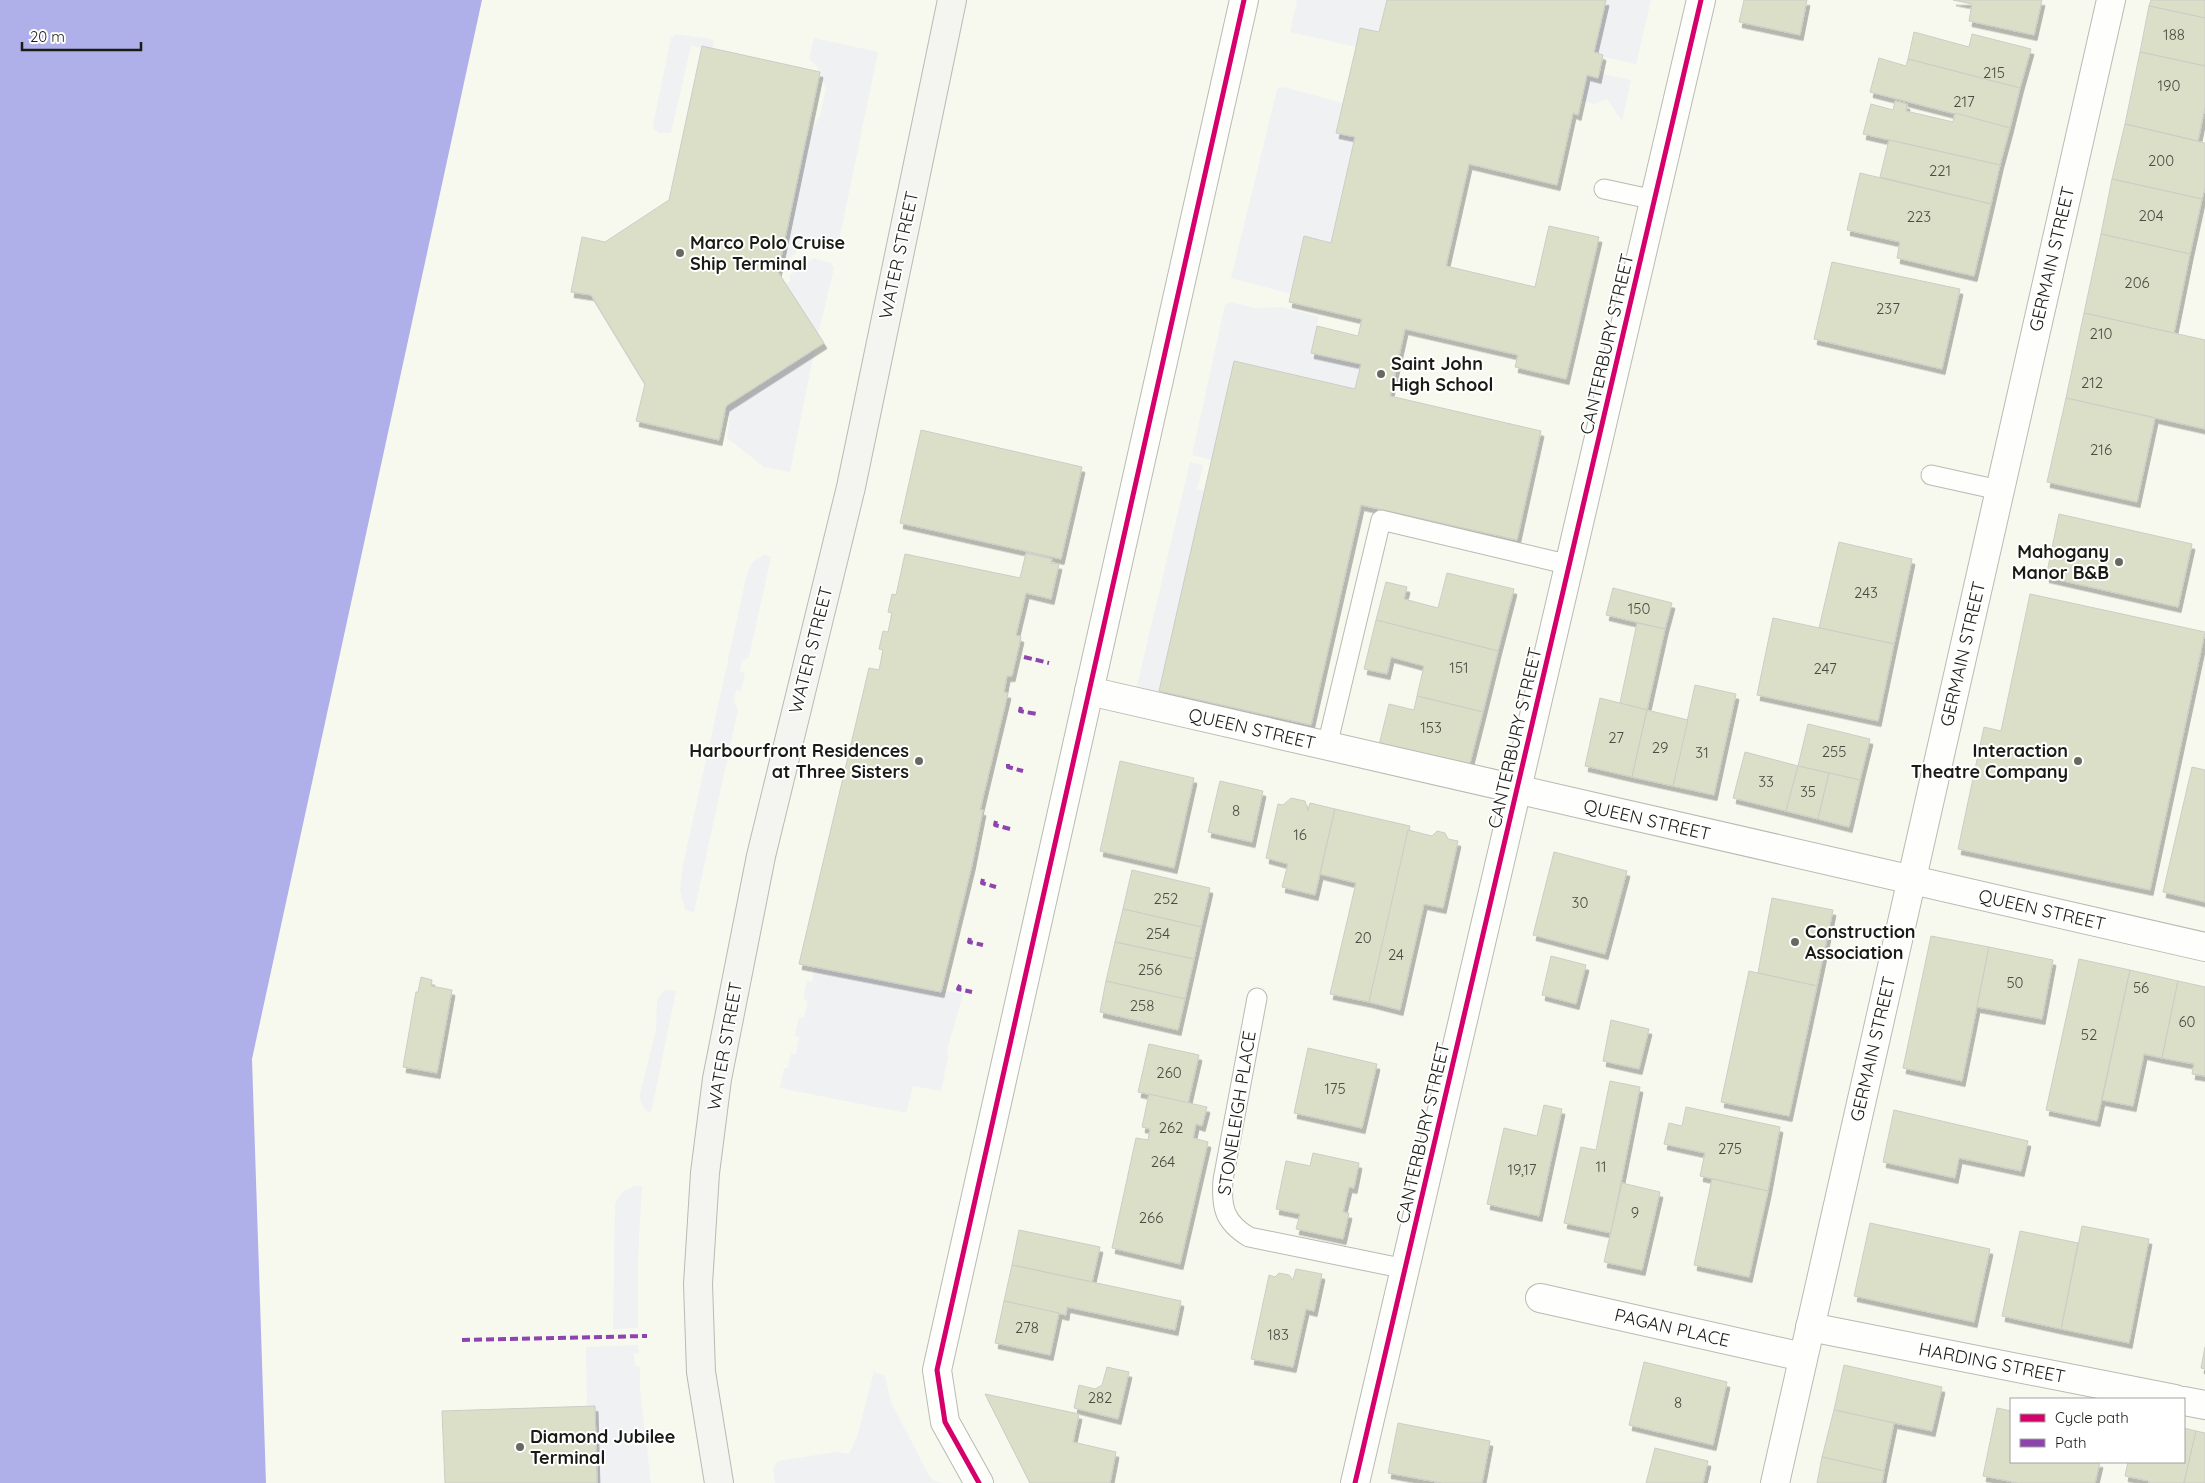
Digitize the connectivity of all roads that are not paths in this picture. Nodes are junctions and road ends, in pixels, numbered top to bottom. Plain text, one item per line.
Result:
1 (952, 0) edge
2 (1244, 0) edge
3 (1701, 0) edge
4 (2111, 0) edge
5 (1604, 189) dead end
6 (1655, 200) junction
7 (1931, 475) dead end
8 (2000, 490) junction
9 (1570, 565) junction
10 (1089, 691) junction
11 (1327, 746) junction
12 (1517, 790) junction
13 (1911, 880) junction
14 (2205, 947) edge
15 (1257, 998) dead end
16 (1406, 1269) junction
17 (1540, 1298) dead end
18 (1810, 1327) junction
19 (1803, 1357) junction
20 (2170, 1398) edge
21 (2185, 1401) edge
22 (2205, 1405) edge
23 (719, 1483) edge
24 (979, 1483) edge
25 (1356, 1483) edge
26 (1774, 1483) edge

1 - 23 main road, WATER STREET
2 - 10 street
3 - 6 street, CANTERBURY STREET
4 - 8 street, GERMAIN STREET
5 - 6 lane
6 - 9 street, CANTERBURY STREET
7 - 8 lane
8 - 13 street, GERMAIN STREET
9 - 11 lane
9 - 12 street, CANTERBURY STREET
10 - 11 street, QUEEN STREET
10 - 24 street
11 - 12 street, QUEEN STREET
12 - 13 street, QUEEN STREET
12 - 16 street, CANTERBURY STREET
13 - 14 street, QUEEN STREET
13 - 18 street, GERMAIN STREET
15 - 16 lane, STONELEIGH PLACE
16 - 25 street, CANTERBURY STREET
17 - 19 street, PAGAN PLACE
18 - 19 street, GERMAIN STREET
18 - 20 street, HARDING STREET
19 - 26 street, GERMAIN STREET
21 - 22 street

